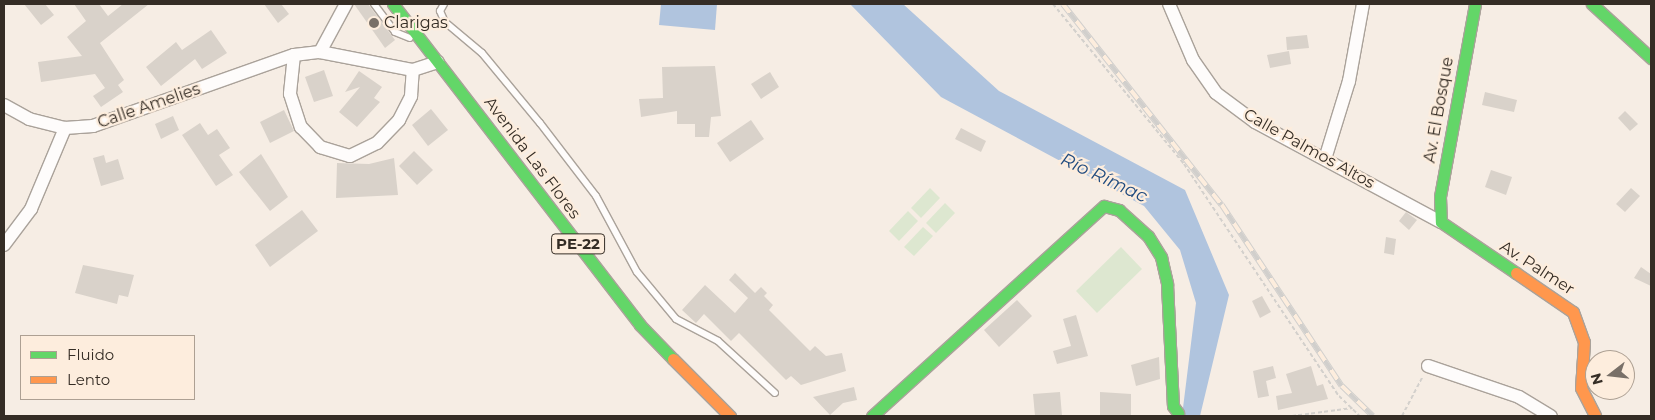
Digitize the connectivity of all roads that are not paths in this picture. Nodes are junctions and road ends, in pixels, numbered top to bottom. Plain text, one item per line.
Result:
1 (346, 4) edge
2 (374, 4) edge
3 (393, 4) edge
4 (444, 4) edge
5 (1169, 4) edge
6 (1363, 4) edge
7 (1475, 4) edge
8 (1592, 4) edge
9 (421, 40) junction
10 (320, 52) junction
11 (294, 55) junction
12 (1651, 58) edge
13 (438, 62) junction
14 (413, 70) junction
15 (4, 105) edge
16 (65, 128) junction
17 (1325, 159) junction
18 (1441, 222) junction
19 (4, 245) edge
20 (1428, 366) road end
21 (775, 393) dead end
22 (1178, 413) dead end
23 (730, 416) edge
24 (872, 416) edge
25 (1551, 416) edge
26 (1595, 416) edge

1 - 10 street
2 - 9 lane
3 - 9 main road, Avenida Las Flores / PE-22
4 - 21 lane
5 - 17 street, Calle Palmos Altos
6 - 17 street
7 - 18 main road, Av. El Bosque
8 - 12 main road
9 - 13 main road, Avenida Las Flores / PE-22
10 - 11 street
10 - 14 street
11 - 14 street
11 - 16 street, Calle Amelies
13 - 14 street
13 - 23 main road, Avenida Las Flores / PE-22
15 - 16 street, Calle Amelies
16 - 19 street
17 - 18 street, Calle Palmos Altos
18 - 26 main road, Av. Palmer
20 - 25 street
22 - 24 main road

